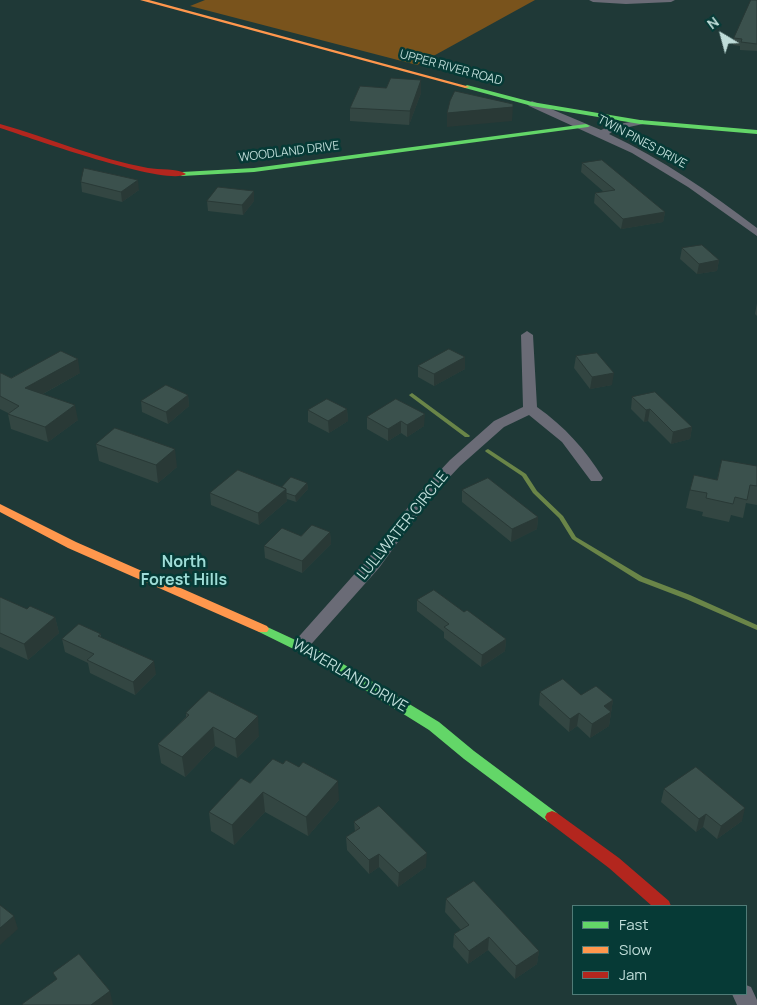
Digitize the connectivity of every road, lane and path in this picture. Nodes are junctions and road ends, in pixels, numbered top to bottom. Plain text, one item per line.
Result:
1 (143, 0) edge
2 (593, 0) edge
3 (671, 0) edge
4 (532, 104) junction
5 (640, 122) junction
6 (0, 126) edge
7 (586, 126) junction
8 (757, 132) edge
9 (601, 134) junction
10 (757, 233) edge
11 (527, 335) dead end
12 (530, 409) junction
13 (596, 478) dead end
14 (0, 507) edge
15 (300, 646) junction
16 (662, 905) edge

1 - 4 street, UPPER RIVER ROAD
2 - 3 street
4 - 5 street, UPPER RIVER ROAD
4 - 7 street, TWIN PINES DRIVE
5 - 8 street, UPPER RIVER ROAD
5 - 9 street
6 - 7 street, WOODLAND DRIVE
7 - 9 street, TWIN PINES DRIVE
9 - 10 street, TWIN PINES DRIVE
11 - 12 street
12 - 13 street
12 - 15 street, LULLWATER CIRCLE
14 - 15 street, WAVERLAND DRIVE
15 - 16 street, WAVERLAND DRIVE

